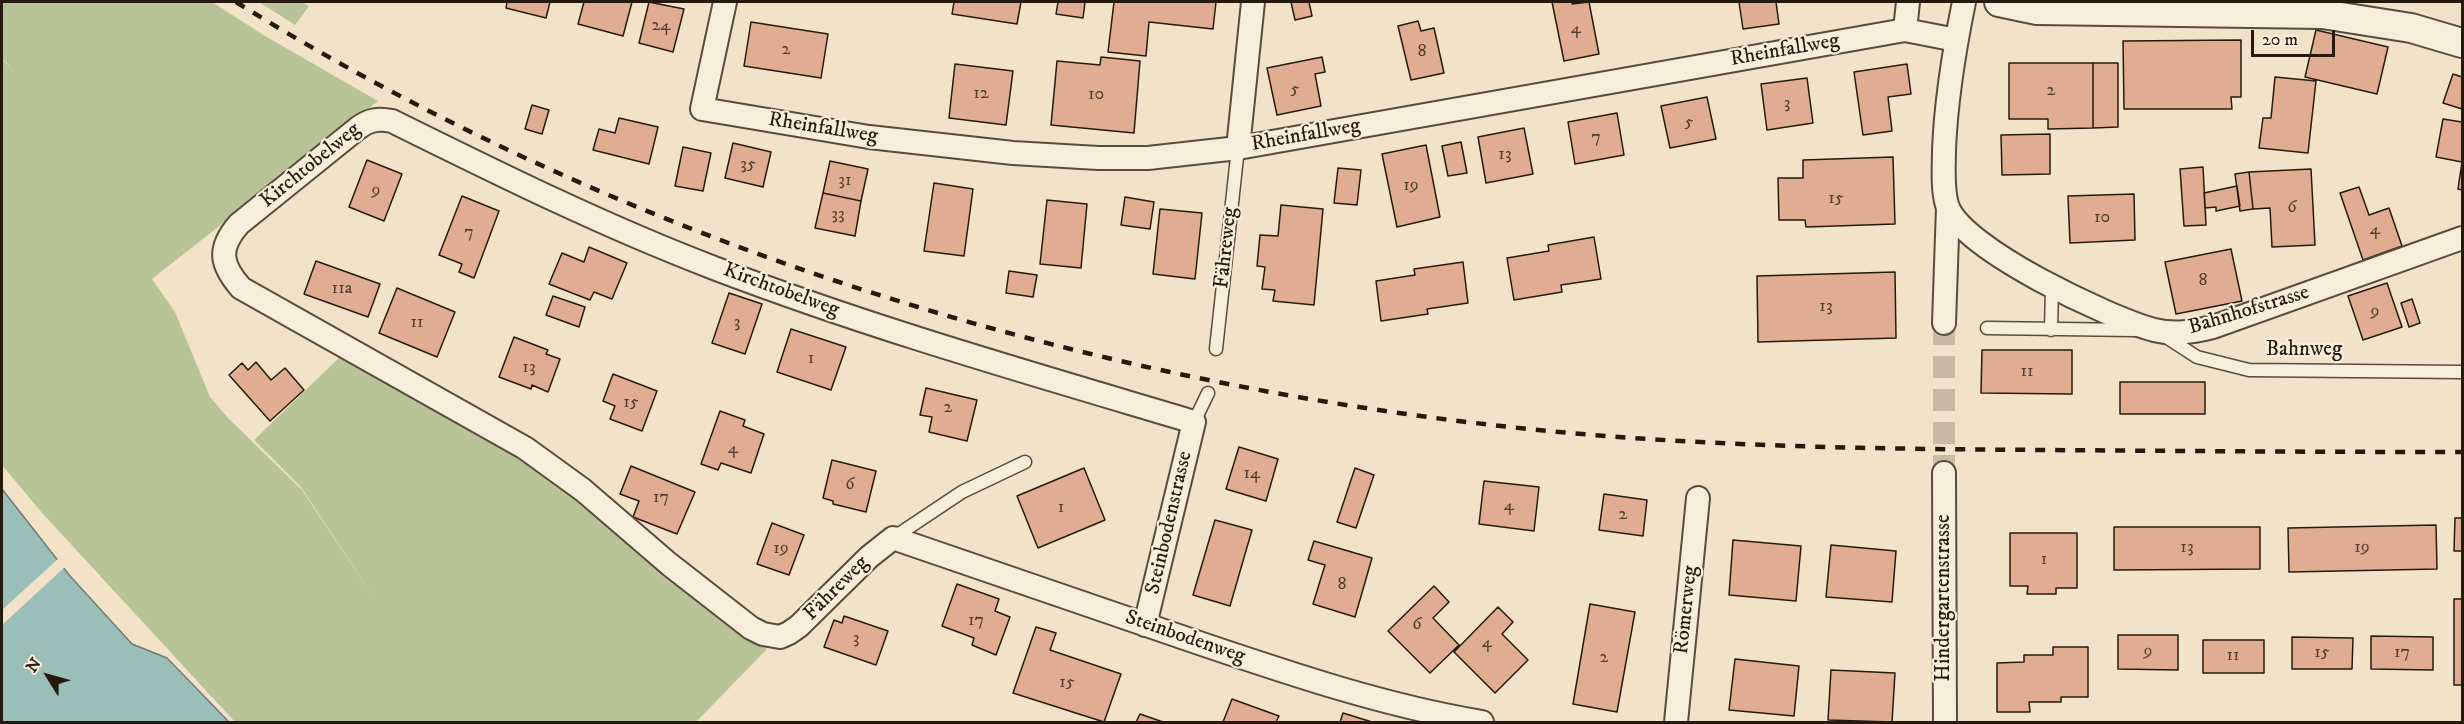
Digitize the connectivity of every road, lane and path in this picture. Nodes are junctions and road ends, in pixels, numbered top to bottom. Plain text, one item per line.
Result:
1 (725, 2) edge
2 (1254, 2) edge
3 (1908, 2) edge
4 (1964, 2) edge
5 (1999, 2) edge
6 (1905, 30) junction
7 (1956, 40) junction
8 (2463, 43) edge
9 (1238, 147) junction
10 (1948, 207) junction
11 (2463, 238) edge
12 (2052, 288) junction
13 (1944, 323) tunnel mouth
14 (1987, 328) dead end
15 (2051, 330) junction
16 (2155, 330) junction
17 (1216, 349) dead end
18 (2463, 372) edge
19 (1208, 393) dead end
20 (1194, 422) junction
21 (1025, 462) dead end
22 (1944, 473) tunnel mouth
23 (1698, 498) dead end
24 (893, 538) junction
25 (1145, 625) junction
26 (780, 637) joint
27 (1482, 723) edge
28 (1676, 723) edge
29 (1945, 723) edge

1 - 9 street, Rheinfallweg
2 - 9 street
3 - 6 street
4 - 7 street
5 - 8 street
6 - 7 street, Rheinfallweg
6 - 9 street, Rheinfallweg
7 - 10 street
9 - 17 lane, Fähreweg
10 - 12 street, Bahnhofstrasse
10 - 13 street
11 - 16 street, Bahnhofstrasse
12 - 15 lane
12 - 16 street, Bahnhofstrasse
14 - 15 lane
15 - 16 lane
16 - 18 lane, Bahnweg
19 - 20 lane
20 - 25 street, Steinbodenstrasse
20 - 26 street, Kirchtobelweg
21 - 24 lane
22 - 29 street, Hindergartenstrasse
23 - 28 street, Römerweg
24 - 25 street, Steinbodenweg
24 - 26 street, Fähreweg
25 - 27 street, Steinbodenweg

